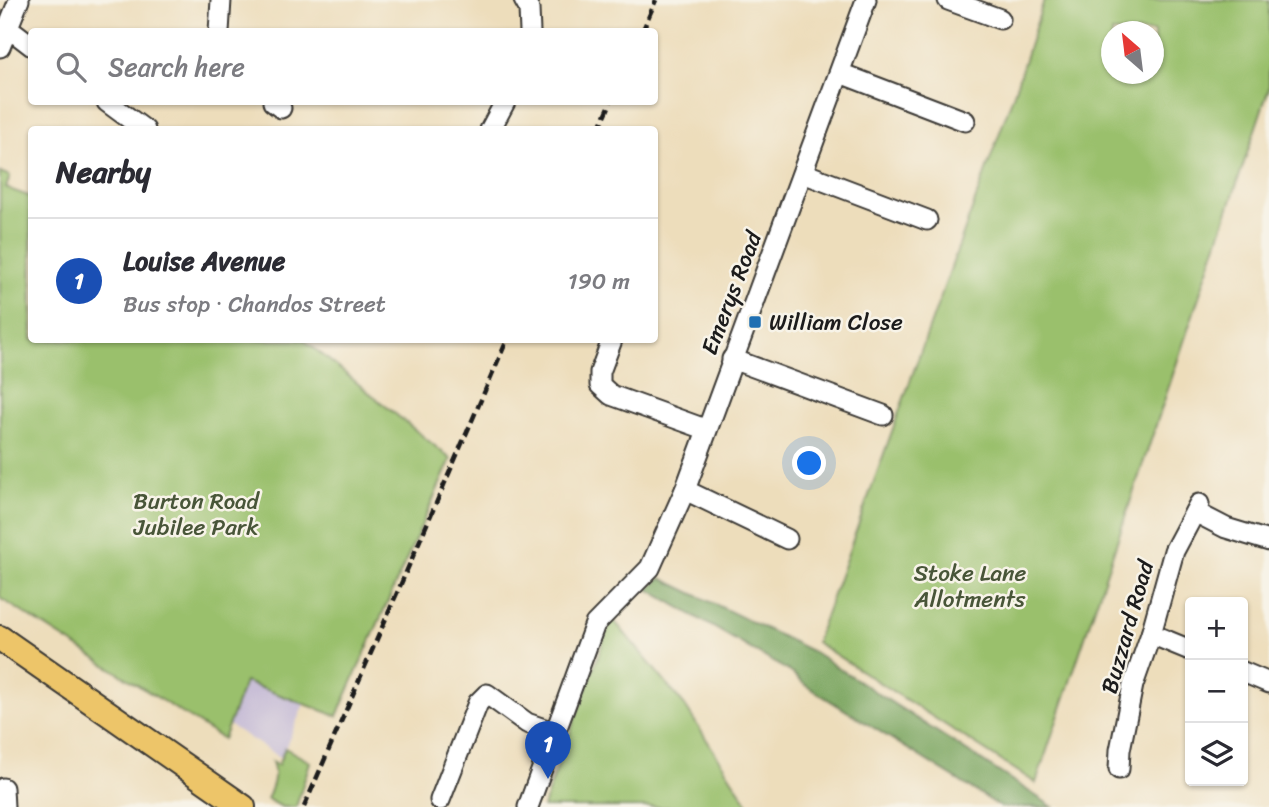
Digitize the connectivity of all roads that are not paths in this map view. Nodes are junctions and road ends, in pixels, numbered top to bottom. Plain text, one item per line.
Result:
1 (19, 0) edge
2 (221, 0) edge
3 (524, 0) edge
4 (866, 0) edge
5 (948, 0) edge
6 (1000, 19) dead end
7 (219, 28) edge
8 (530, 28) edge
9 (3, 41) edge
10 (28, 43) edge
11 (839, 73) junction
12 (111, 105) edge
13 (503, 105) edge
14 (965, 122) dead end
15 (140, 126) edge
16 (492, 126) edge
17 (803, 173) junction
18 (927, 220) dead end
19 (611, 343) edge
20 (732, 359) junction
21 (883, 415) dead end
22 (705, 429) junction
23 (685, 489) junction
24 (787, 539) dead end
25 (1269, 541) edge
26 (1151, 634) junction
27 (0, 638) edge
28 (1185, 648) edge
29 (1248, 674) edge
30 (1269, 683) edge
31 (553, 732) junction
32 (1119, 769) dead end
33 (233, 800) edge
34 (440, 800) dead end
35 (528, 807) edge

1 - 9 street
2 - 7 street
3 - 8 street
4 - 11 street, Emerys Road
5 - 6 street
9 - 10 street
11 - 14 street
11 - 17 street, Emerys Road
12 - 15 street
13 - 16 street
17 - 18 street
17 - 20 street, Emerys Road
19 - 22 street
20 - 21 street
20 - 22 street, Emerys Road
22 - 23 street, Emerys Road
23 - 24 street
23 - 31 street, Emerys Road
25 - 26 street, Buzzard Road
26 - 28 street
26 - 32 street, Buzzard Road
27 - 33 main road
29 - 30 street
31 - 34 street
31 - 35 street, Emerys Road

